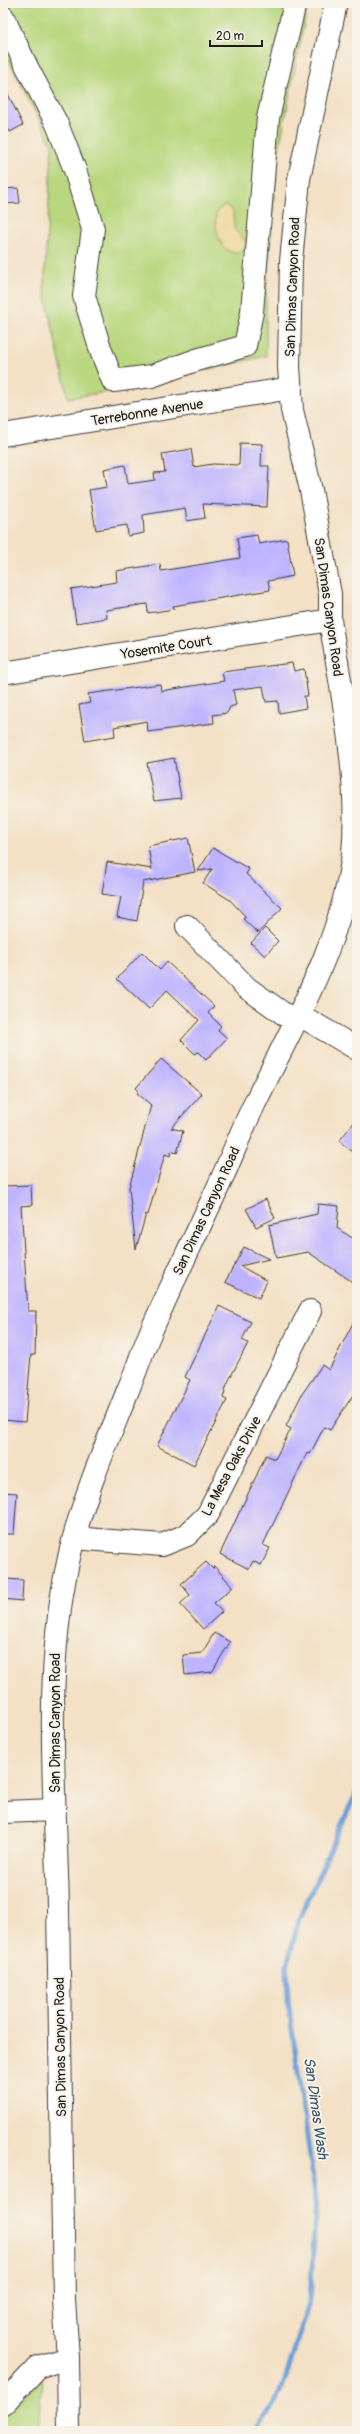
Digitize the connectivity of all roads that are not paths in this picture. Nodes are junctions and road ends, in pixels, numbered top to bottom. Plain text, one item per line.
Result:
1 (295, 3) edge
2 (336, 3) edge
3 (3, 17) edge
4 (291, 388) junction
5 (3, 435) edge
6 (330, 620) junction
7 (3, 673) edge
8 (356, 778) edge
9 (187, 926) dead end
10 (296, 1018) junction
11 (357, 1049) edge
12 (310, 1311) dead end
13 (74, 1538) junction
14 (55, 1810) junction
15 (3, 1812) edge
16 (68, 2358) junction
17 (3, 2404) edge
18 (69, 2431) edge

1 - 3 street
2 - 4 street, San Dimas Canyon Road
4 - 5 street, Terrebonne Avenue
4 - 6 street, San Dimas Canyon Road
6 - 7 street, Yosemite Court
6 - 8 street, San Dimas Canyon Road
8 - 10 street, San Dimas Canyon Road
9 - 10 street
10 - 11 street
10 - 13 street, San Dimas Canyon Road
12 - 13 street, La Mesa Oaks Drive
13 - 14 street, San Dimas Canyon Road
14 - 15 street
14 - 16 street, San Dimas Canyon Road
16 - 17 street
16 - 18 street, San Dimas Canyon Road

